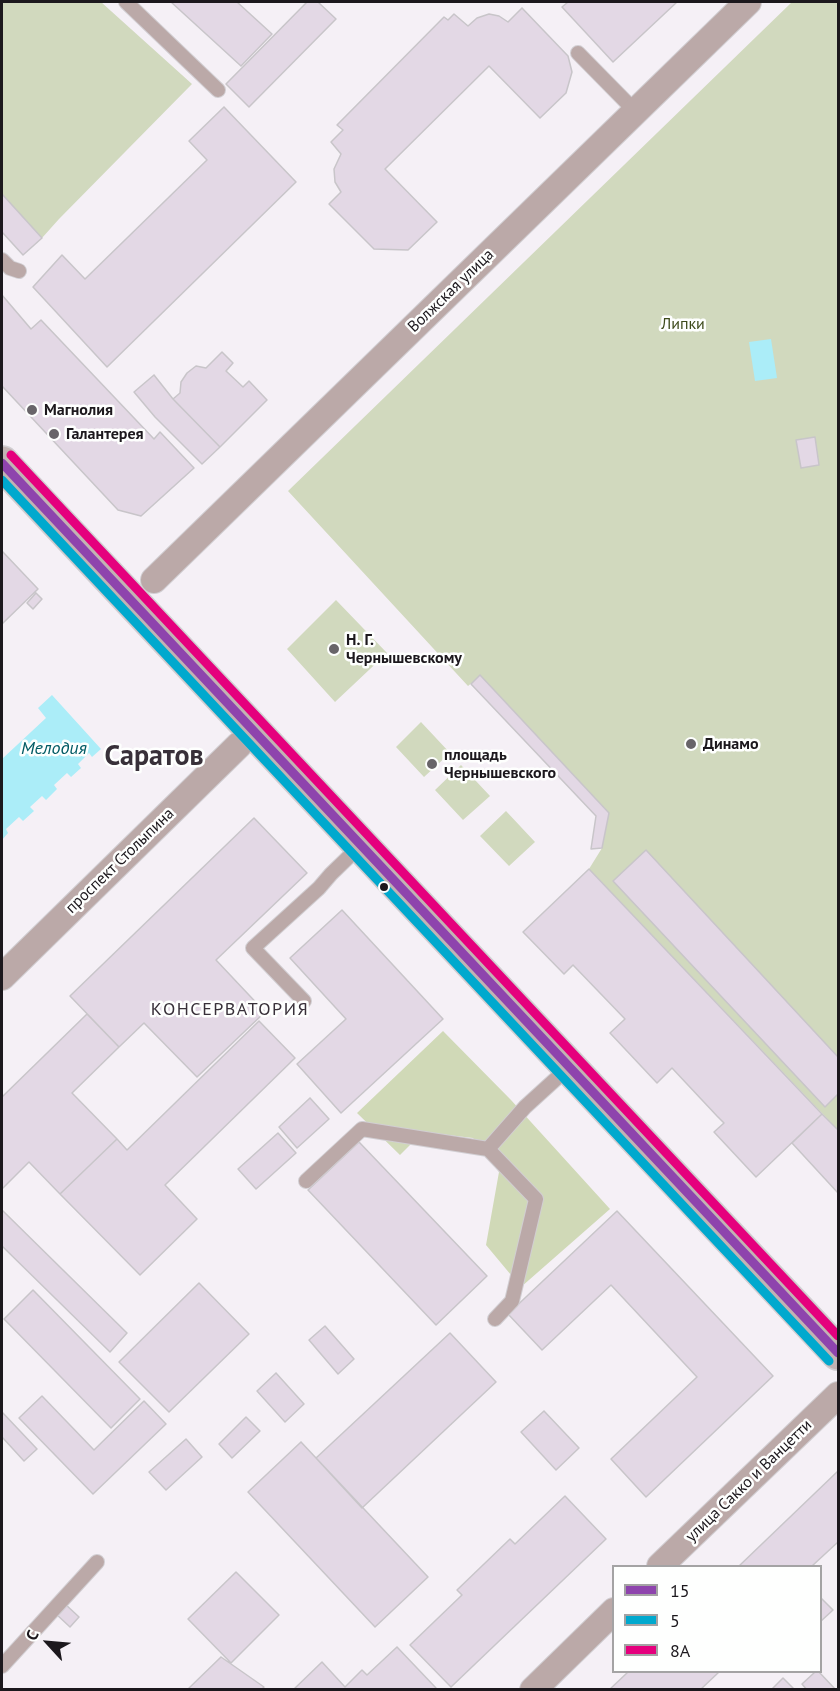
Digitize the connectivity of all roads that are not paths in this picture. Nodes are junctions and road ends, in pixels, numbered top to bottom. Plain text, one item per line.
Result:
1 (126, 2) edge
2 (748, 2) edge
3 (578, 53) dead end
4 (218, 90) dead end
5 (636, 111) junction
6 (2, 260) edge
7 (19, 272) dead end
8 (2, 463) edge
9 (154, 580) dead end
10 (239, 745) dead end
11 (361, 845) junction
12 (2, 977) edge
13 (304, 1000) dead end
14 (569, 1066) junction
15 (488, 1149) junction
16 (306, 1181) dead end
17 (495, 1319) dead end
18 (838, 1353) edge
19 (838, 1395) edge
20 (97, 1562) dead end
21 (661, 1565) edge
22 (612, 1613) edge
23 (2, 1666) edge
24 (532, 1689) edge

1 - 4 lane
2 - 5 street, Волжская улица
3 - 5 lane
5 - 9 street, Волжская улица
6 - 7 lane
8 - 11 street
10 - 12 street, проспект Столыпина
11 - 13 lane
11 - 14 street
14 - 15 lane
14 - 18 street
15 - 16 lane
15 - 17 lane
19 - 21 street, улица Сакко и Ванцетти
20 - 23 lane
22 - 24 street

